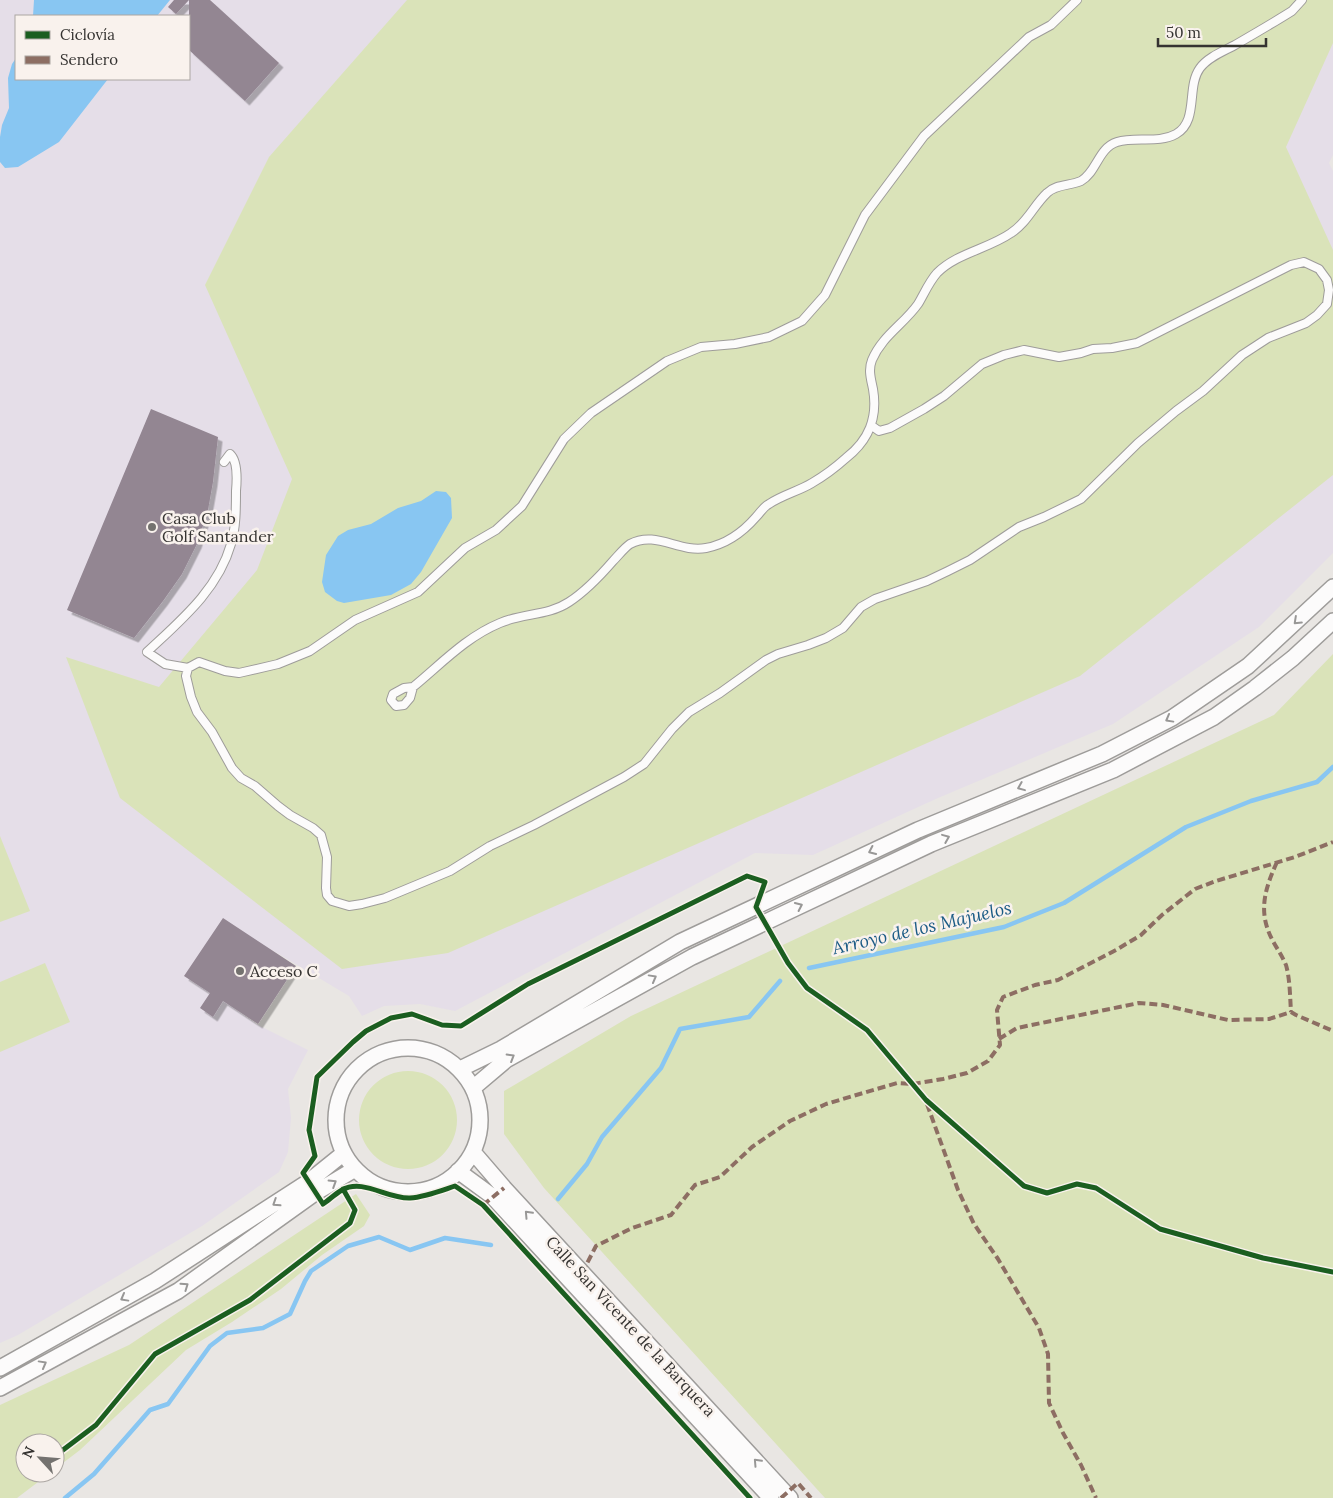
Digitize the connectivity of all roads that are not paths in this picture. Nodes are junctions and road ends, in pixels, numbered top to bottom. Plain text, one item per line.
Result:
1 (1077, 0) edge
2 (1302, 0) edge
3 (872, 426) junction
4 (224, 462) dead end
5 (1333, 588) edge
6 (1333, 621) edge
7 (188, 668) junction
8 (413, 686) dead end
9 (460, 1069) junction
10 (474, 1088) junction
11 (473, 1152) junction
12 (344, 1153) junction
13 (355, 1169) junction
14 (458, 1172) junction
15 (0, 1368) edge
16 (0, 1388) edge
17 (771, 1498) edge
18 (790, 1498) edge

1 - 7 lane
2 - 3 lane
3 - 7 lane
3 - 8 lane
4 - 7 lane
5 -> 9 street
10 -> 6 street
9 - 10 street
9 - 12 street
10 - 11 street
11 - 14 street
18 -> 11 street, Calle San Vicente de la Barquera
12 - 13 street
12 -> 15 street
13 - 14 street
16 -> 13 street
14 - 17 street, Calle San Vicente de la Barquera

